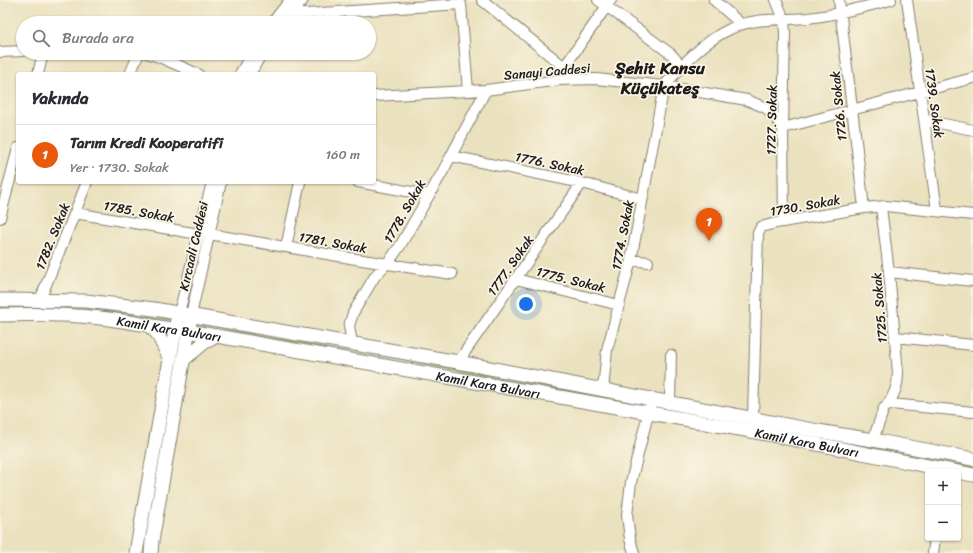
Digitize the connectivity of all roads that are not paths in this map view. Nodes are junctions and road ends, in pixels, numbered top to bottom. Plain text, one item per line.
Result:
1 (290, 0) edge
2 (303, 0) edge
3 (482, 0) edge
4 (714, 0) edge
5 (776, 0) edge
6 (839, 0) edge
7 (891, 0) edge
8 (907, 0) edge
9 (462, 2) edge
10 (605, 2) edge
11 (841, 13) junction
12 (277, 16) edge
13 (289, 16) edge
14 (317, 16) edge
15 (784, 19) junction
16 (741, 24) junction
17 (16, 51) edge
18 (0, 52) edge
19 (41, 60) edge
20 (136, 60) edge
21 (166, 60) edge
22 (248, 60) edge
23 (258, 60) edge
24 (681, 65) junction
25 (565, 66) junction
26 (38, 72) edge
27 (131, 72) edge
28 (193, 72) edge
29 (241, 72) edge
30 (251, 72) edge
31 (973, 78) edge
32 (579, 79) junction
33 (664, 86) junction
34 (486, 90) junction
35 (468, 91) junction
36 (920, 92) junction
37 (376, 96) edge
38 (851, 110) junction
39 (924, 120) junction
40 (783, 128) junction
41 (973, 130) edge
42 (16, 156) edge
43 (451, 156) junction
44 (582, 183) junction
45 (86, 184) edge
46 (212, 184) edge
47 (220, 184) edge
48 (300, 184) edge
49 (369, 184) edge
50 (428, 195) junction
51 (642, 199) junction
52 (881, 207) junction
53 (864, 208) junction
54 (937, 210) junction
55 (75, 213) junction
56 (973, 215) edge
57 (0, 218) edge
58 (784, 222) junction
59 (204, 234) junction
60 (286, 247) junction
61 (631, 260) junction
62 (648, 262) dead end
63 (386, 264) junction
64 (889, 272) junction
65 (452, 274) dead end
66 (516, 279) junction
67 (973, 281) edge
68 (0, 300) edge
69 (40, 300) junction
70 (619, 305) junction
71 (185, 314) junction
72 (0, 315) edge
73 (148, 324) junction
74 (182, 330) junction
75 (217, 336) junction
76 (895, 337) junction
77 (352, 343) junction
78 (973, 345) edge
79 (672, 355) dead end
80 (170, 359) junction
81 (183, 360) junction
82 (458, 362) junction
83 (603, 389) junction
84 (652, 398) junction
85 (670, 402) junction
86 (887, 405) junction
87 (973, 412) edge
88 (648, 413) junction
89 (752, 418) junction
90 (873, 440) junction
91 (973, 459) edge
92 (937, 469) edge
93 (961, 473) edge
94 (973, 475) edge
95 (935, 541) edge
96 (136, 553) edge
97 (151, 553) edge
98 (634, 553) edge
99 (933, 553) edge

1 - 12 street
2 - 13 street
3 - 25 street
4 - 16 street
5 - 15 street
6 - 11 street, 1726. Sokak
7 - 11 street
8 - 36 street, 1739. Sokak
9 - 14 street
9 - 35 street
10 - 24 street
10 - 25 street
11 - 15 street
11 - 38 street, 1726. Sokak
15 - 16 street
15 - 40 street, 1727. Sokak
16 - 24 street
17 - 18 street
19 - 26 street
20 - 27 street
21 - 28 street
22 - 29 street
23 - 30 street
24 - 33 street
25 - 32 street
31 - 36 street
32 - 33 street, Sanayi Caddesi
32 - 34 street, Sanayi Caddesi
33 - 40 street, Sanayi Caddesi
33 - 51 street, 1774. Sokak
34 - 35 street, Sanayi Caddesi
34 - 43 street, 1778. Sokak
35 - 37 street, Sanayi Caddesi
36 - 38 street
36 - 39 street, 1739. Sokak
38 - 40 street
38 - 53 street, 1726. Sokak
39 - 41 street
39 - 54 street, 1739. Sokak
40 - 58 street, 1727. Sokak
42 - 57 street
43 - 44 street, 1776. Sokak
43 - 50 street, 1778. Sokak
44 - 51 street, 1776. Sokak
44 - 66 street, 1777. Sokak
45 - 55 street, 1782. Sokak
46 - 59 street, Kırcaali Caddesi
47 - 59 street, Kırcaali Caddesi
48 - 60 street
49 - 50 street
50 - 63 street, 1778. Sokak
51 - 61 street, 1774. Sokak
52 - 53 street, 1730. Sokak
52 - 54 street, 1730. Sokak
52 - 64 street, 1725. Sokak
53 - 58 street, 1730. Sokak
54 - 56 street, 1730. Sokak
55 - 59 street, 1785. Sokak
55 - 69 street, 1782. Sokak
58 - 89 street, 1730. Sokak
59 - 60 street, 1781. Sokak
59 - 71 street, Kırcaali Caddesi
60 - 63 street, 1781. Sokak
61 - 62 street
61 - 70 street, 1774. Sokak
63 - 65 street, 1781. Sokak
63 - 77 street, 1778. Sokak
64 - 67 street
64 - 76 street, 1725. Sokak
66 - 70 street, 1775. Sokak
66 - 82 street, 1777. Sokak
68 - 69 main road, Kamil Kara Bulvarı
69 - 71 main road, Kamil Kara Bulvarı
70 - 83 street, 1774. Sokak
71 - 74 main road
71 - 77 main road, Kamil Kara Bulvarı
72 - 73 main road, Kamil Kara Bulvarı
73 - 74 main road, Kamil Kara Bulvarı
73 - 80 main road
74 - 75 main road, Kamil Kara Bulvarı
74 - 80 main road
74 - 81 main road
75 - 81 main road
75 - 88 main road, Kamil Kara Bulvarı
76 - 78 street
76 - 86 street, 1725. Sokak
77 - 82 main road, Kamil Kara Bulvarı
79 - 85 street
80 - 96 main road
81 - 97 main road
82 - 83 main road, Kamil Kara Bulvarı
83 - 84 main road, Kamil Kara Bulvarı
84 - 85 main road, Kamil Kara Bulvarı
84 - 88 street
85 - 89 main road, Kamil Kara Bulvarı
86 - 87 street
86 - 90 street, 1725. Sokak
88 - 92 main road, Kamil Kara Bulvarı
88 - 98 street
89 - 90 main road, Kamil Kara Bulvarı
90 - 91 main road, Kamil Kara Bulvarı
93 - 94 main road, Kamil Kara Bulvarı
95 - 99 street

